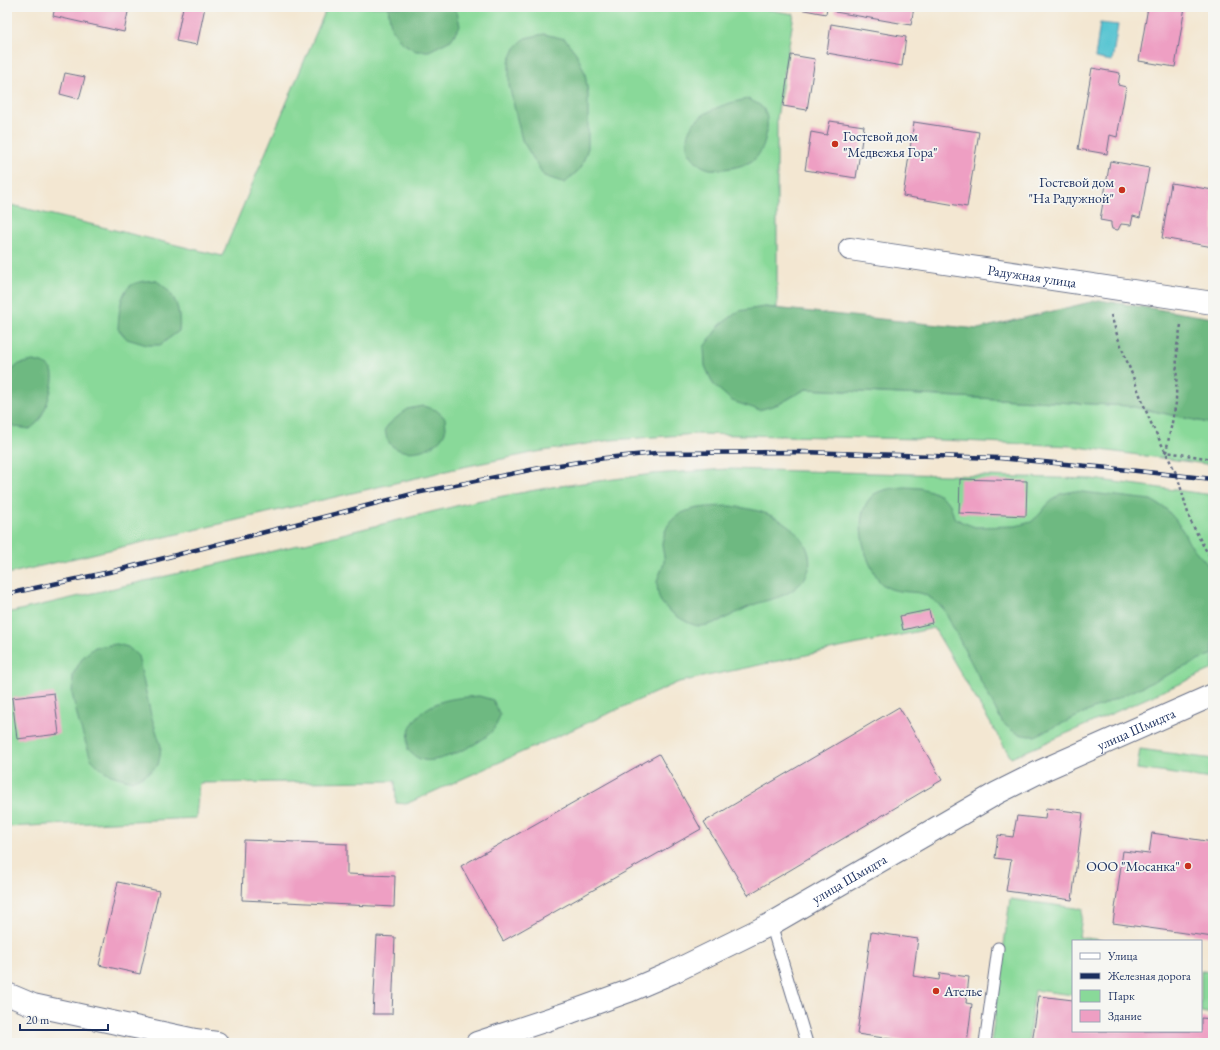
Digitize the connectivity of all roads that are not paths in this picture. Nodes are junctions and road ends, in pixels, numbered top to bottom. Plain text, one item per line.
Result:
1 (850, 249) dead end
2 (1213, 303) edge
3 (1213, 695) edge
4 (771, 924) junction
5 (998, 948) dead end
6 (7, 994) edge
7 (217, 1043) edge
8 (477, 1043) edge
9 (807, 1043) edge
10 (985, 1043) edge

1 - 2 street, Радужная улица
3 - 4 street, улица Шмидта
4 - 8 street, улица Шмидта
4 - 9 lane
5 - 10 lane
6 - 7 street

